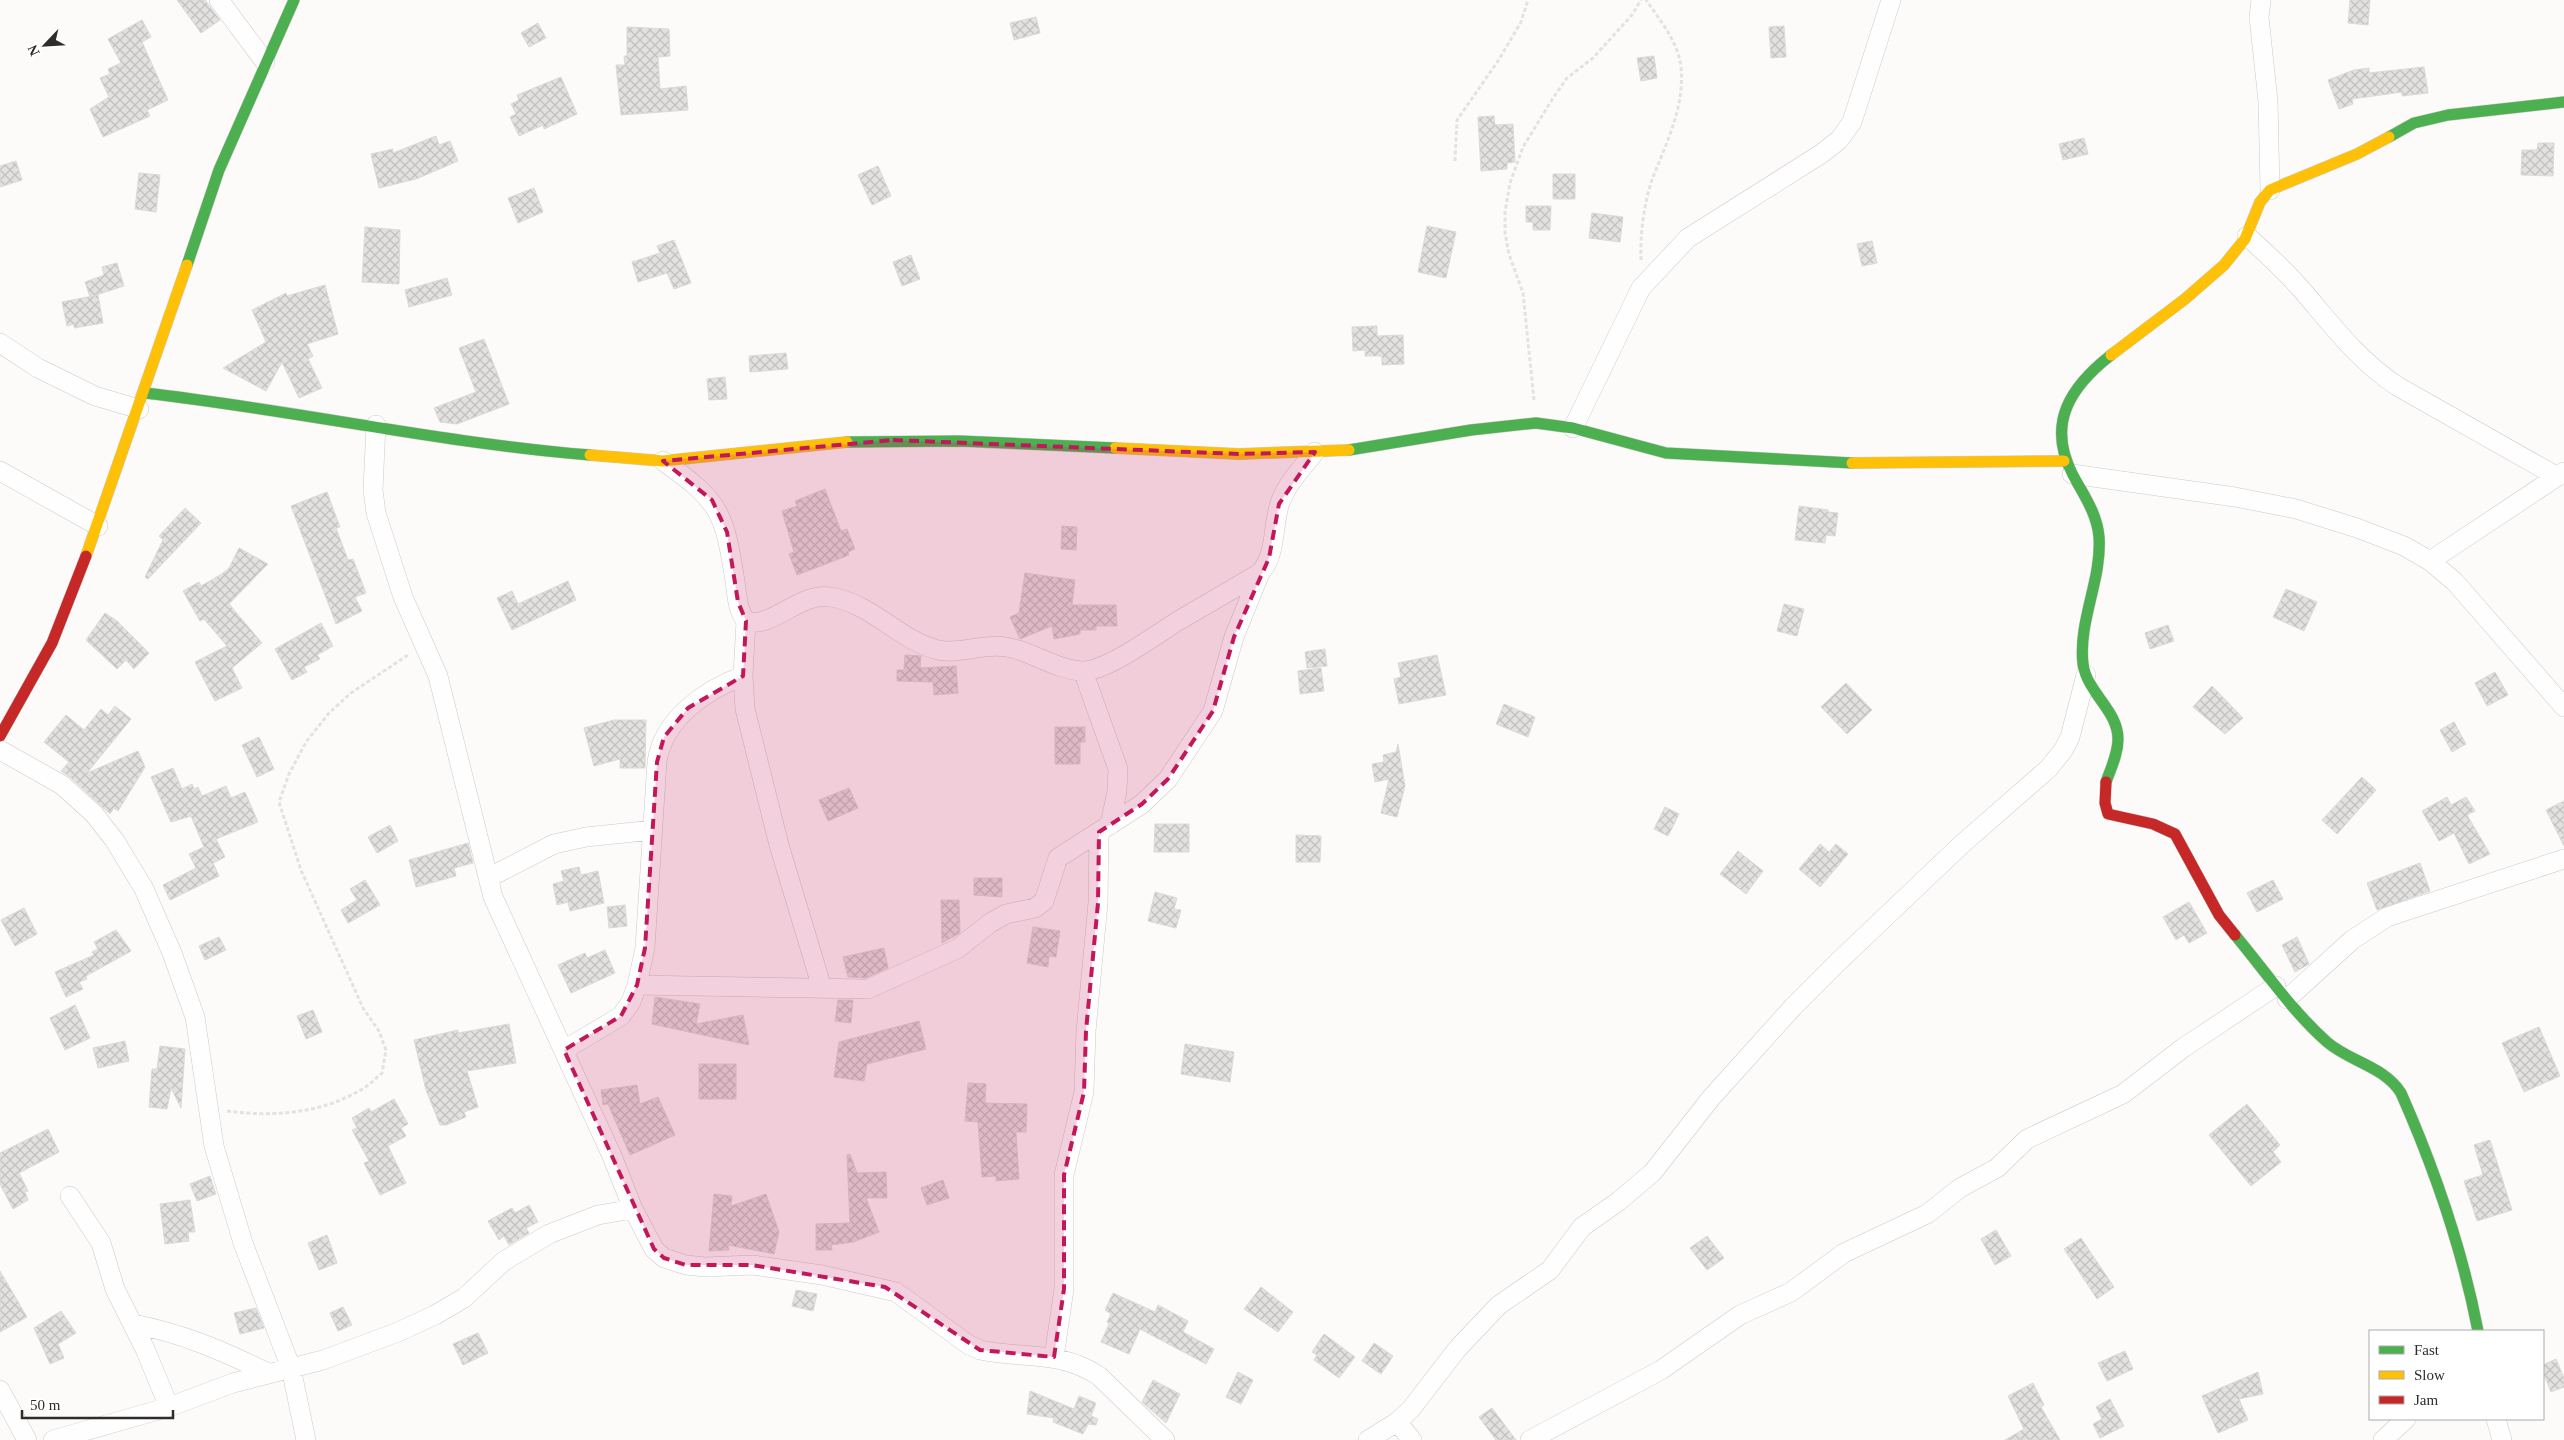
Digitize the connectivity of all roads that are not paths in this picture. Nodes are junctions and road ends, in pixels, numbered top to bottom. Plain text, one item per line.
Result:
1 (219, 0) edge
2 (294, 0) edge
3 (1890, 0) edge
4 (2261, 0) edge
5 (264, 62) junction
6 (2564, 102) edge
7 (2270, 190) junction
8 (2247, 236) junction
9 (0, 343) edge
10 (142, 401) junction
11 (376, 425) junction
12 (1573, 428) junction
13 (1315, 452) junction
14 (663, 461) junction
15 (2068, 467) junction
16 (0, 471) edge
17 (2560, 474) edge
18 (98, 526) junction
19 (2430, 561) junction
20 (1260, 573) junction
21 (746, 621) junction
22 (1083, 671) junction
23 (2086, 675) junction
24 (743, 676) junction
25 (2562, 701) edge
26 (0, 736) edge
27 (0, 750) edge
28 (1104, 829) junction
29 (652, 830) junction
30 (2564, 859) edge
31 (488, 878) junction
32 (637, 985) junction
33 (822, 988) junction
34 (2281, 992) junction
35 (564, 1050) junction
36 (70, 1196) dead end
37 (633, 1209) junction
38 (133, 1324) junction
39 (2478, 1330) edge
40 (1054, 1357) junction
41 (291, 1368) junction
42 (268, 1373) junction
43 (0, 1390) edge
44 (169, 1406) junction
45 (2405, 1420) edge
46 (2496, 1420) edge
47 (1397, 1422) junction
48 (27, 1440) edge
49 (53, 1440) edge
50 (306, 1440) edge
51 (1165, 1440) edge
52 (1368, 1440) edge
53 (1412, 1440) edge
54 (1530, 1440) edge
55 (2383, 1440) edge
56 (2502, 1440) edge

1 - 5 street
2 - 5 street
3 - 12 street
4 - 7 street
5 - 10 street
6 - 7 street
7 - 8 street
8 - 15 street
8 - 17 street
9 - 10 street
10 - 11 street
10 - 18 street
11 - 14 street
11 - 31 street
12 - 13 street
12 - 15 street
13 - 14 street
13 - 20 street
14 - 21 street
15 - 19 street
15 - 23 street
16 - 18 street
17 - 19 street
18 - 26 street
19 - 25 street
20 - 22 street
20 - 28 street
21 - 22 street
21 - 24 street
22 - 28 street
23 - 34 street
23 - 47 street
24 - 29 street
24 - 33 street
27 - 41 street
28 - 33 street
28 - 40 street
29 - 31 street
29 - 32 street
30 - 34 street
31 - 35 street
32 - 33 street
32 - 35 street
34 - 39 street
34 - 54 street
35 - 37 street
36 - 38 street
37 - 40 street
37 - 41 street
38 - 42 street
38 - 44 street
40 - 51 street
41 - 42 street
41 - 50 street
42 - 44 street
43 - 48 street
44 - 49 street
45 - 55 street
46 - 56 street
47 - 52 street
47 - 53 street

